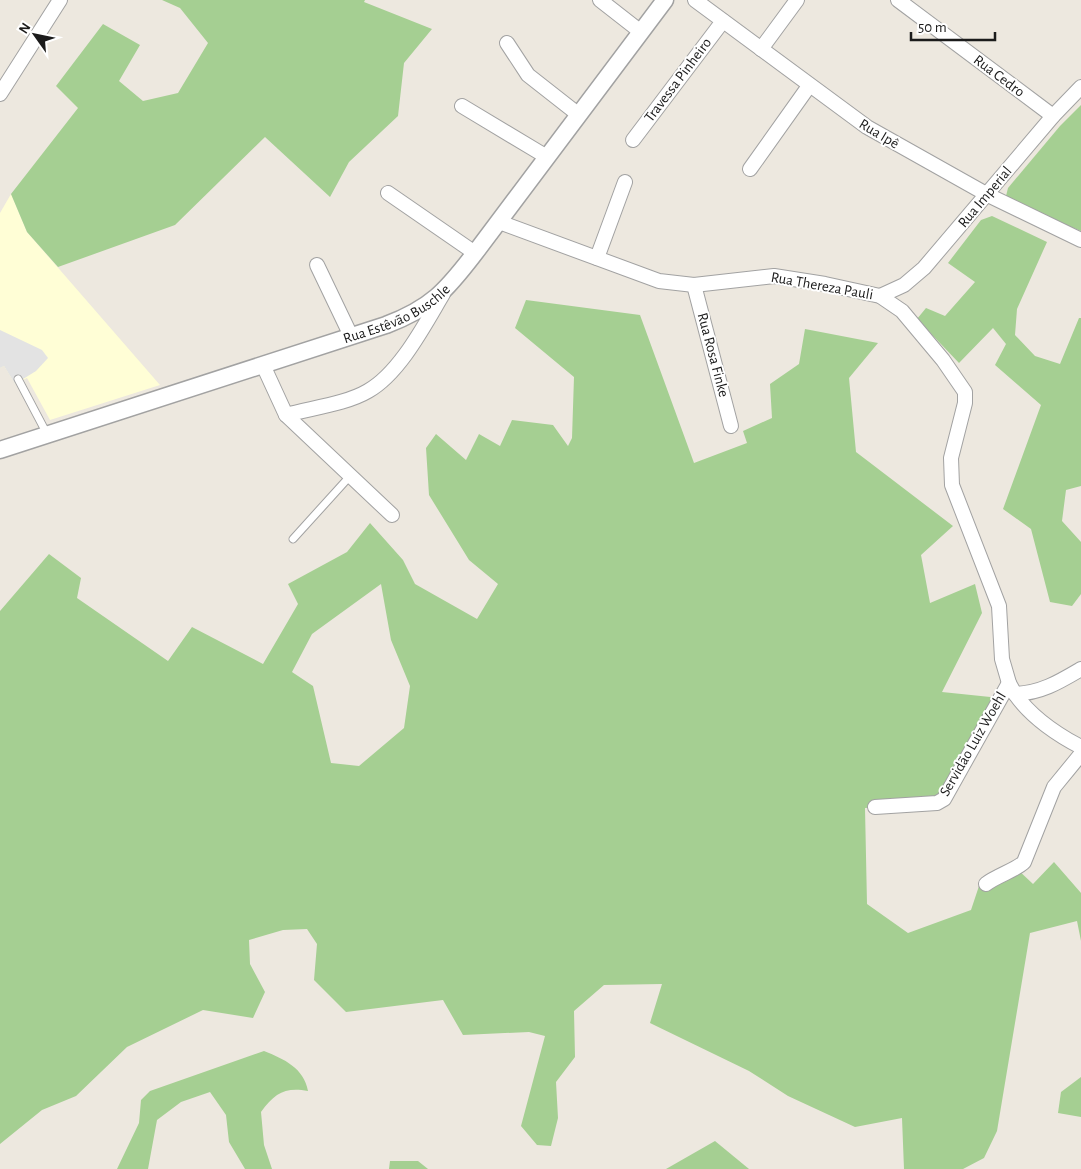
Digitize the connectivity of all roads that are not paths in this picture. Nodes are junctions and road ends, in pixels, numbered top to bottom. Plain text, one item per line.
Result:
1 (60, 0) edge
2 (600, 0) edge
3 (665, 0) edge
4 (695, 0) edge
5 (797, 0) edge
6 (898, 0) edge
7 (722, 21) junction
8 (641, 32) junction
9 (507, 43) dead end
10 (761, 50) junction
11 (810, 86) junction
12 (1081, 87) edge
13 (0, 94) edge
14 (462, 106) dead end
15 (578, 115) junction
16 (1053, 116) junction
17 (634, 140) dead end
18 (548, 157) junction
19 (750, 169) dead end
20 (625, 182) dead end
21 (388, 193) dead end
22 (988, 195) junction
23 (498, 222) junction
24 (1081, 240) edge
25 (476, 253) junction
26 (596, 258) junction
27 (317, 265) dead end
28 (694, 285) junction
29 (444, 291) junction
30 (880, 296) junction
31 (351, 336) junction
32 (263, 365) junction
33 (18, 379) dead end
34 (286, 415) junction
35 (731, 426) dead end
36 (47, 435) junction
37 (0, 450) edge
38 (351, 475) junction
39 (392, 515) dead end
40 (293, 539) dead end
41 (1081, 669) edge
42 (1012, 689) junction
43 (1081, 747) edge
44 (1081, 754) edge
45 (876, 807) dead end
46 (986, 884) dead end

1 - 13 street
2 - 8 street
3 - 8 street, Rua Estêvão Buschle
4 - 7 street, Rua Ipê
5 - 10 street
6 - 16 street, Rua Cedro
7 - 10 street, Rua Ipê
7 - 17 street, Travessa Pinheiro
8 - 15 street, Rua Estêvão Buschle
9 - 15 street
10 - 11 street, Rua Ipê
11 - 19 street
11 - 22 street, Rua Ipê
12 - 16 street, Rua Imperial
14 - 18 street
15 - 18 street, Rua Estêvão Buschle
16 - 22 street, Rua Imperial
18 - 23 street, Rua Estêvão Buschle
20 - 26 street
21 - 25 street
22 - 24 street, Rua Ipê
22 - 30 street, Rua Imperial
23 - 25 street, Rua Estêvão Buschle
23 - 26 street, Rua Thereza Pauli
25 - 29 street, Rua Estêvão Buschle
26 - 28 street, Rua Thereza Pauli
27 - 31 street
28 - 30 street, Rua Thereza Pauli
28 - 35 street, Rua Rosa Finke
29 - 31 street, Rua Estêvão Buschle
29 - 34 street
30 - 42 street, Rua Thereza Pauli
31 - 32 street, Rua Estêvão Buschle
32 - 34 street
32 - 36 street, Rua Estêvão Buschle
33 - 36 lane
34 - 38 street
36 - 37 street, Rua Estêvão Buschle
38 - 39 street
38 - 40 lane
41 - 42 street
42 - 43 street
42 - 45 street, Servidão Luiz Woehl
44 - 46 street

